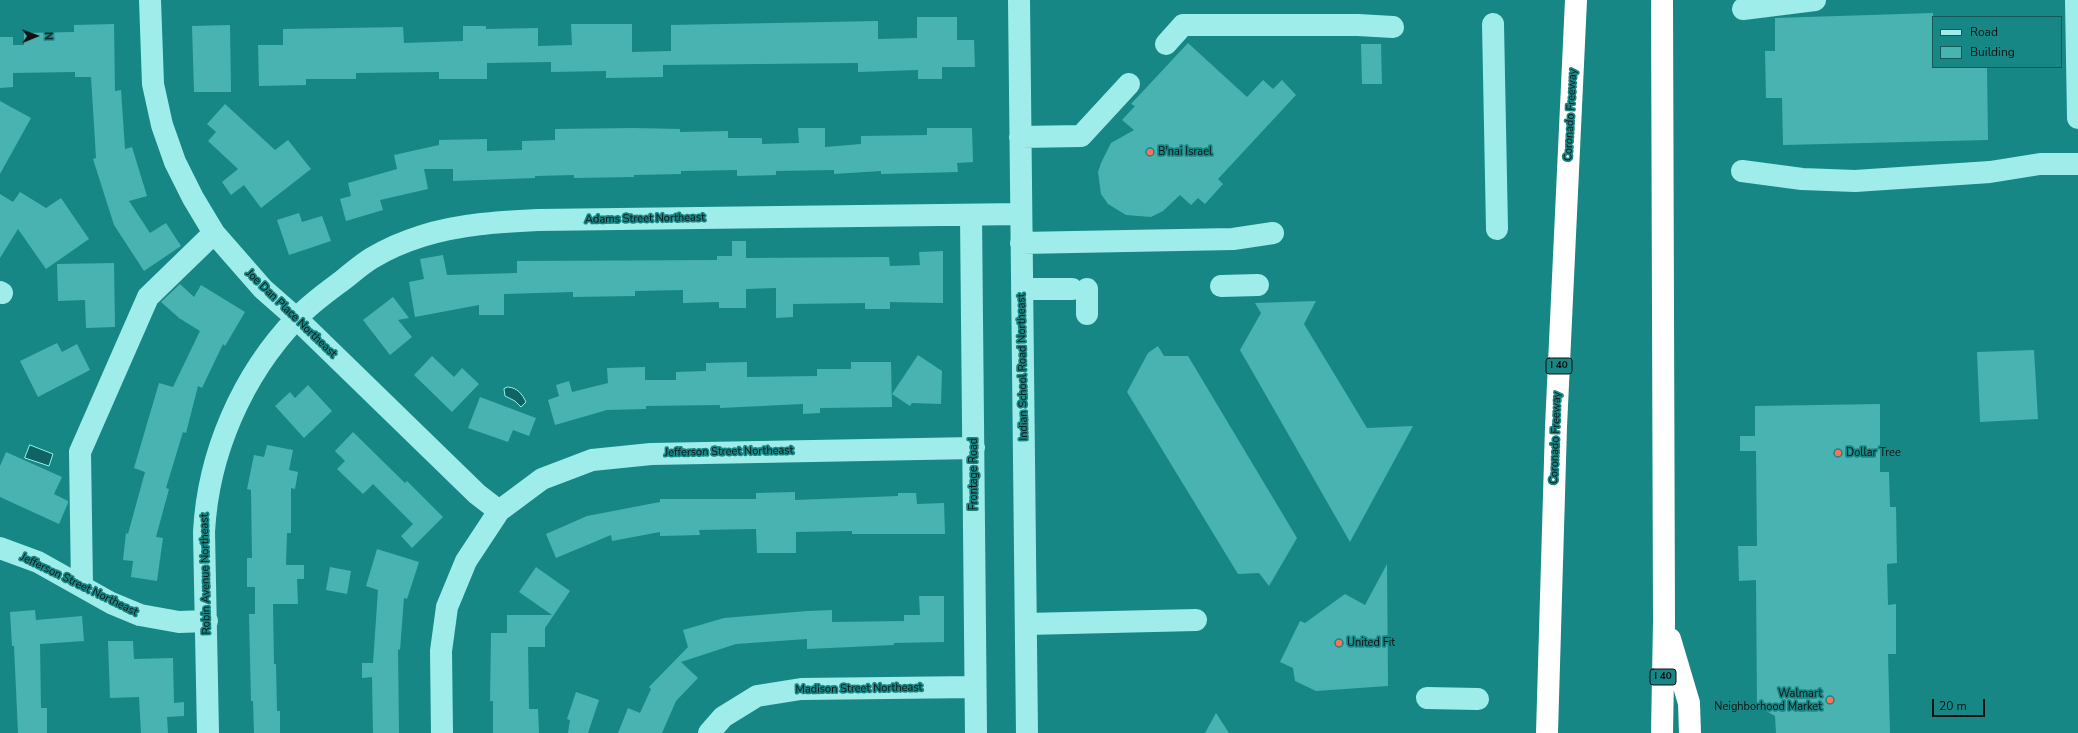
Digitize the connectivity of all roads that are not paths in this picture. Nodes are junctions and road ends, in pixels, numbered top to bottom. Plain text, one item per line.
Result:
1 (150, 0) edge
2 (1018, 0) edge
3 (1576, 0) edge
4 (1662, 0) edge
5 (1815, 0) edge
6 (2076, 0) edge
7 (1743, 9) dead end
8 (1493, 24) dead end
9 (1393, 26) dead end
10 (1166, 44) dead end
11 (1129, 84) dead end
12 (2078, 110) edge
13 (2078, 118) edge
14 (1020, 137) junction
15 (2078, 164) edge
16 (1742, 171) dead end
17 (1021, 214) junction
18 (971, 215) junction
19 (1497, 229) dead end
20 (214, 233) junction
21 (1273, 233) dead end
22 (1021, 243) junction
23 (1258, 285) dead end
24 (1221, 286) dead end
25 (1022, 289) junction
26 (1087, 314) dead end
27 (296, 318) junction
28 (974, 448) junction
29 (500, 511) junction
30 (0, 548) edge
31 (82, 586) junction
32 (1196, 620) dead end
33 (207, 621) junction
34 (1664, 621) junction
35 (1026, 624) junction
36 (975, 687) junction
37 (1427, 698) dead end
38 (1478, 698) dead end
39 (208, 733) edge
40 (442, 733) edge
41 (709, 733) edge
42 (976, 733) edge
43 (1027, 733) edge
44 (1547, 733) edge
45 (1662, 733) edge
46 (1690, 733) edge

1 - 20 street, Joe Dan Place Northeast
2 - 14 street, Indian School Road Northeast
3 - 44 highway, Coronado Freeway / I 40
4 - 34 highway, I 40
5 - 7 street
6 - 12 street
8 - 19 street
9 - 10 street
11 - 14 street
12 - 13 street
14 - 17 street, Indian School Road Northeast
15 - 16 street
17 - 18 street, Adams Street Northeast
17 - 22 street, Indian School Road Northeast
18 - 27 street, Adams Street Northeast
18 - 28 street, Frontage Road
20 - 27 street, Joe Dan Place Northeast
20 - 31 street
21 - 22 street
22 - 25 street, Indian School Road Northeast
23 - 24 street
25 - 26 street
25 - 35 street, Indian School Road Northeast
27 - 29 street, Joe Dan Place Northeast
27 - 33 street, Robin Avenue Northeast
28 - 29 street, Jefferson Street Northeast
28 - 36 street, Frontage Road
29 - 40 street, Jefferson Street Northeast
30 - 31 street, Jefferson Street Northeast
31 - 33 street, Jefferson Street Northeast
32 - 35 street
33 - 39 street, Robin Avenue Northeast
34 - 45 highway, I 40
34 - 46 highway
35 - 43 street, Indian School Road Northeast
36 - 41 street, Madison Street Northeast
36 - 42 street, Frontage Road
37 - 38 street

